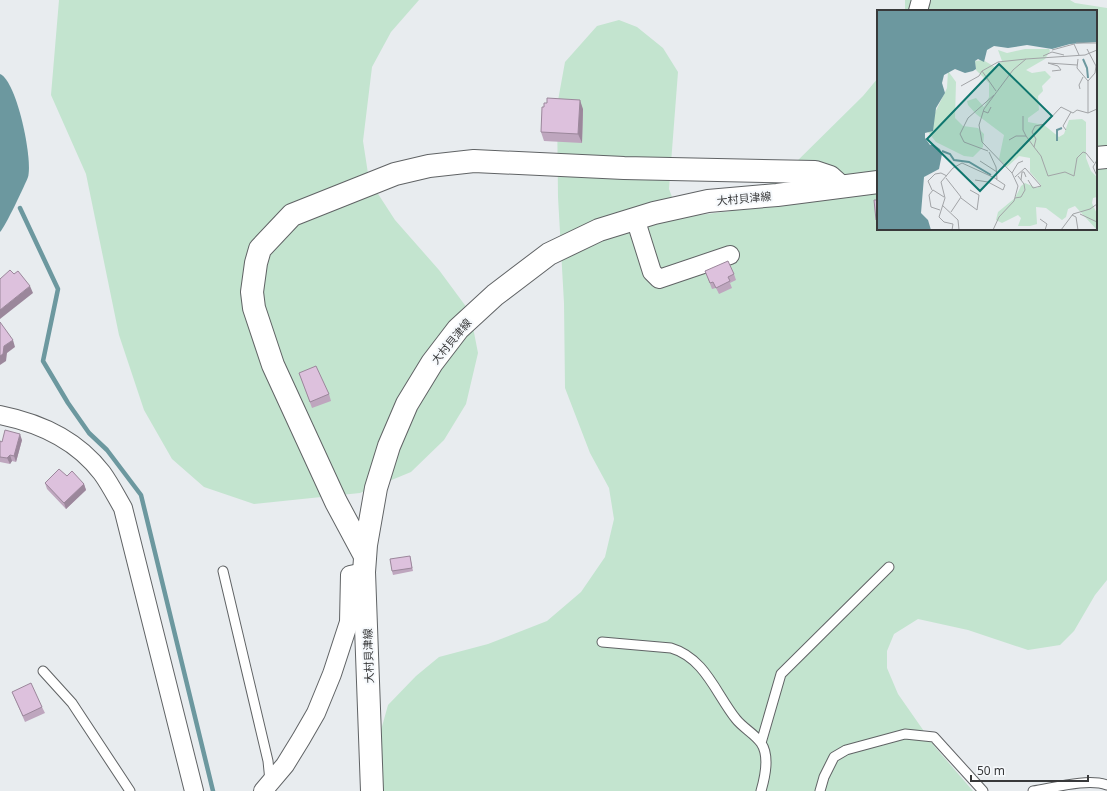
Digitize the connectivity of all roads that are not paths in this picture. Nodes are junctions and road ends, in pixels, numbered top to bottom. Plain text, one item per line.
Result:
1 (921, 0) edge
2 (918, 10) edge
3 (1107, 157) edge
4 (1097, 158) edge
5 (877, 182) edge
6 (840, 186) junction
7 (635, 218) junction
8 (730, 255) dead end
9 (0, 415) edge
10 (365, 564) junction
11 (889, 567) dead end
12 (223, 571) dead end
13 (602, 642) dead end
14 (43, 671) dead end
15 (761, 743) junction
16 (1107, 785) edge
17 (267, 787) edge
18 (130, 791) edge
19 (194, 791) edge
20 (372, 791) edge
21 (761, 791) edge
22 (820, 791) edge
23 (983, 791) edge
24 (1033, 791) edge

1 - 2 street
3 - 4 main road
5 - 6 main road, 大村貝津線
6 - 7 main road, 大村貝津線
6 - 10 main road
7 - 8 street
7 - 10 main road, 大村貝津線
9 - 19 street
10 - 17 street
10 - 20 main road, 大村貝津線
11 - 15 lane
12 - 17 lane
13 - 15 lane
14 - 18 lane
15 - 21 lane
16 - 24 lane
22 - 23 lane

